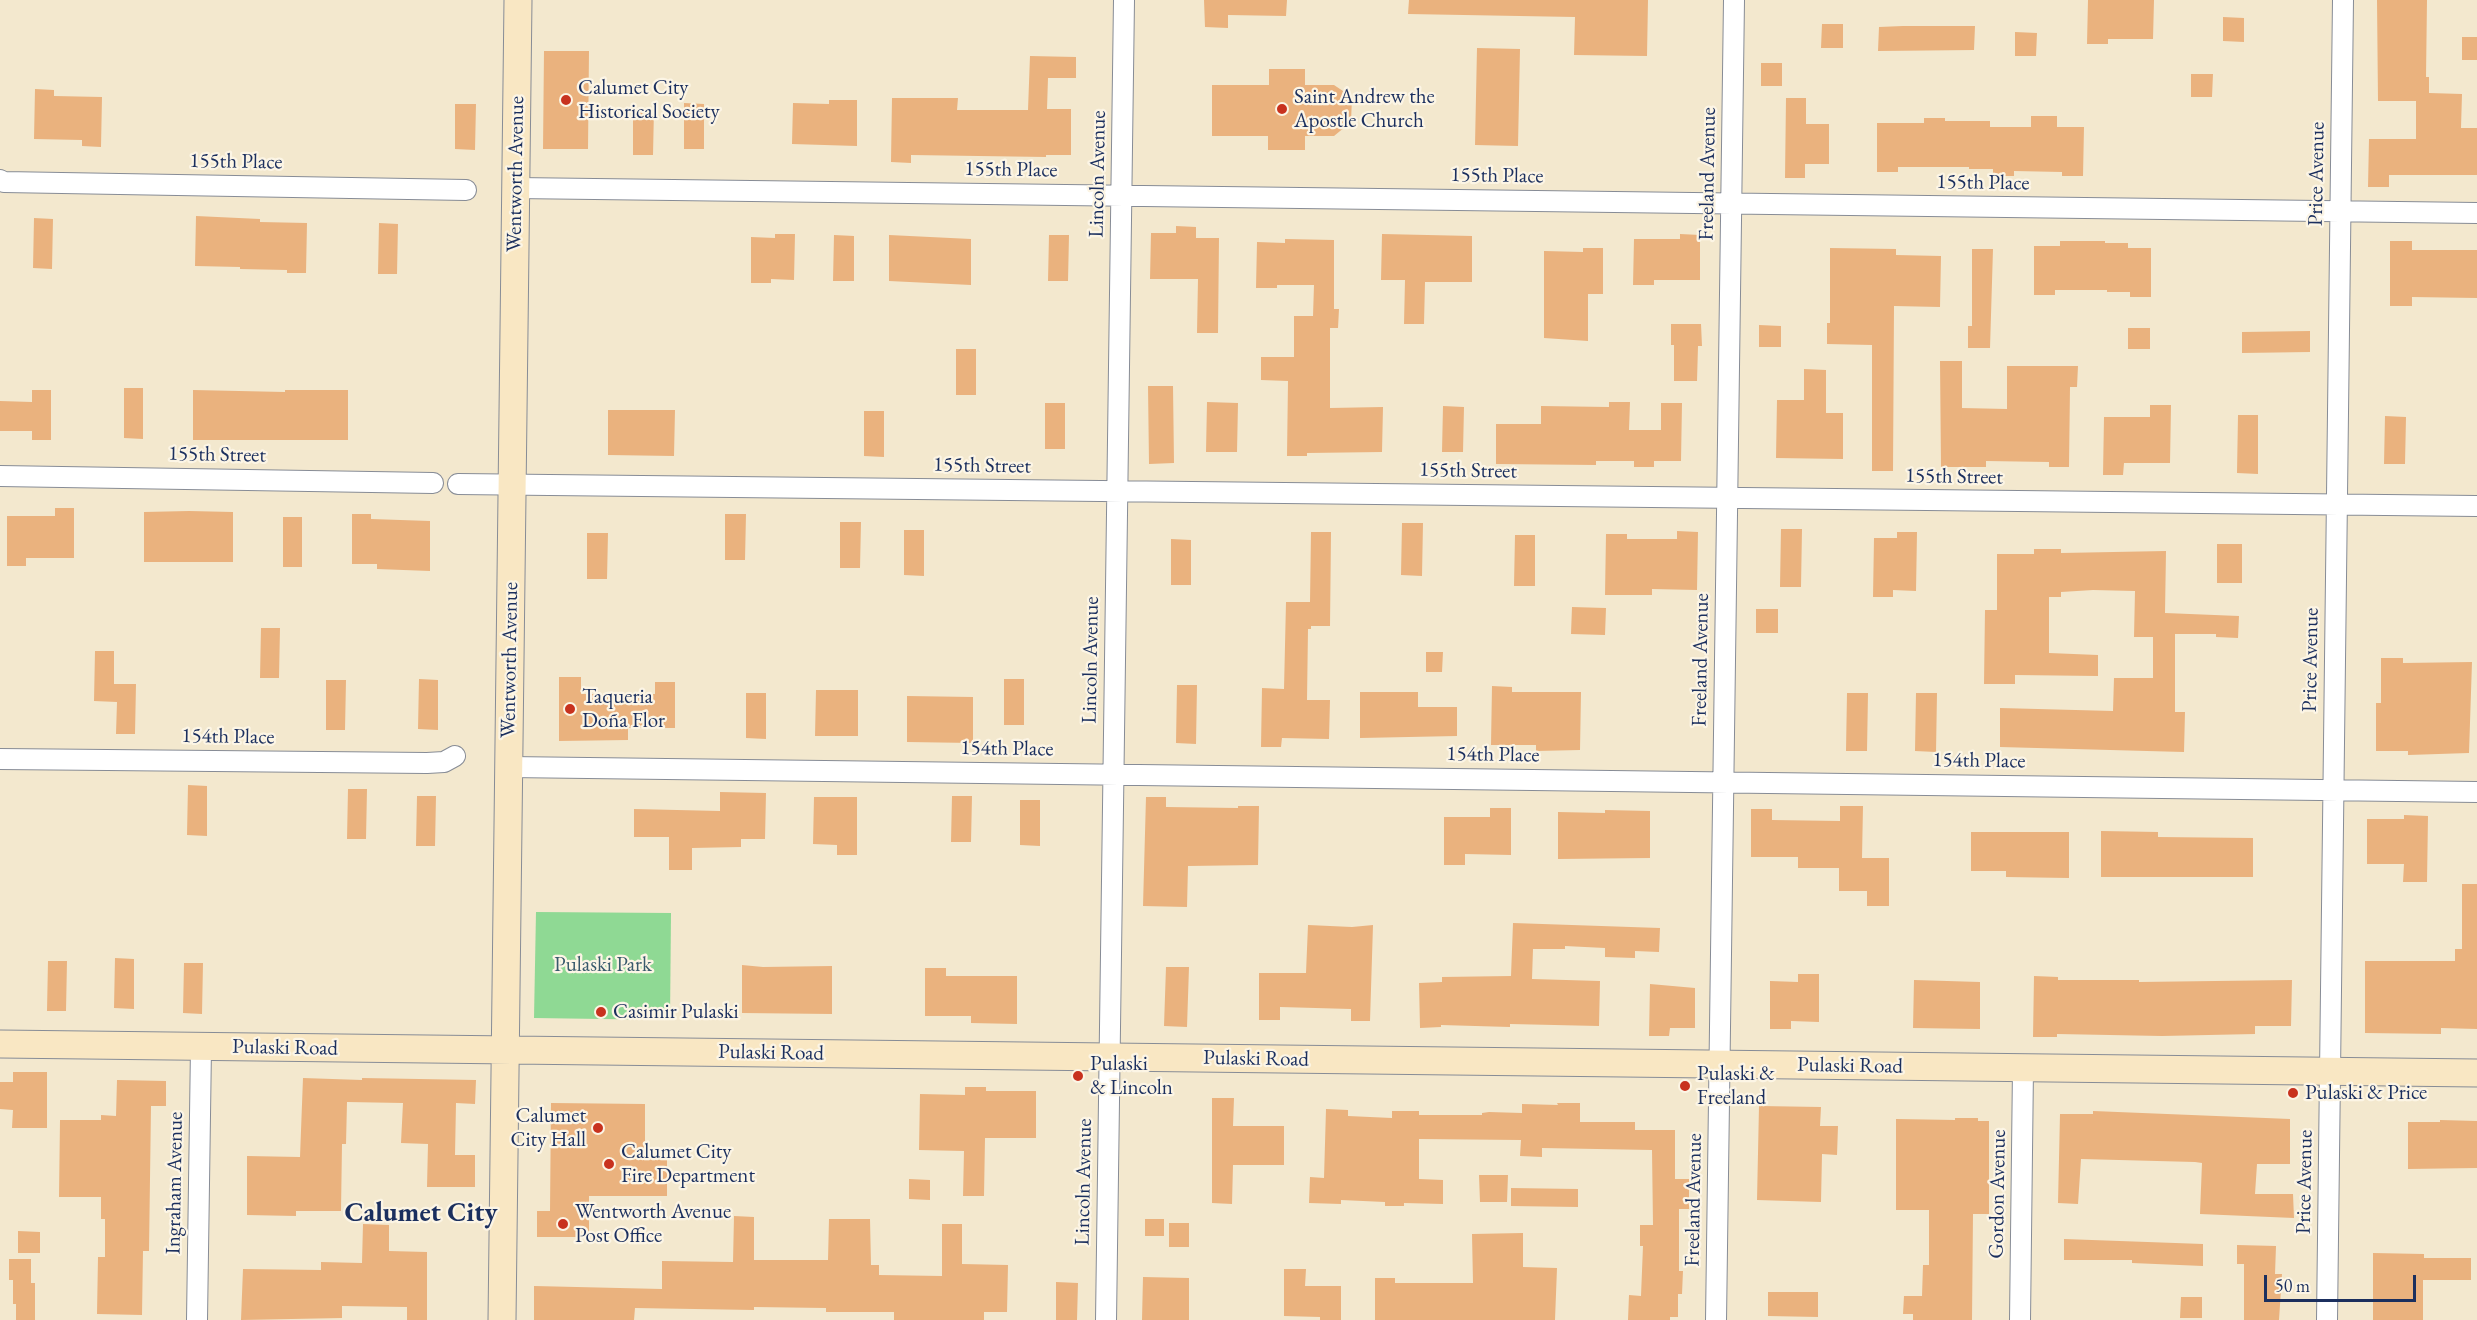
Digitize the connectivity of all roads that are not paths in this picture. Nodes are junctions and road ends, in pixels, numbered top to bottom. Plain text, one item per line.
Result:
1 (518, 0) edge
2 (1124, 0) edge
3 (1734, 0) edge
4 (2343, 0) edge
5 (1, 182) edge
6 (516, 188) junction
7 (466, 190) dead end
8 (1122, 196) junction
9 (1731, 204) junction
10 (2340, 212) junction
11 (2477, 213) edge
12 (0, 476) edge
13 (433, 483) dead end
14 (458, 484) dead end
15 (512, 485) junction
16 (1118, 492) junction
17 (1727, 498) junction
18 (2337, 505) junction
19 (2477, 506) edge
20 (455, 756) dead end
21 (0, 759) edge
22 (509, 767) junction
23 (1114, 774) junction
24 (1723, 782) junction
25 (2333, 790) junction
26 (2477, 792) edge
27 (0, 1044) edge
28 (201, 1047) junction
29 (506, 1050) junction
30 (1109, 1057) junction
31 (1719, 1064) junction
32 (2023, 1068) junction
33 (2330, 1072) junction
34 (2477, 1073) edge
35 (197, 1320) edge
36 (502, 1320) edge
37 (1106, 1320) edge
38 (1716, 1320) edge
39 (2020, 1320) edge
40 (2327, 1320) edge

1 - 6 street, Wentworth Avenue
2 - 8 street, Lincoln Avenue
3 - 9 street, Freeland Avenue
4 - 10 street, Price Avenue
5 - 7 street, 155th Place
6 - 8 street, 155th Place
6 - 15 street, Wentworth Avenue
8 - 9 street, 155th Place
8 - 16 street, Lincoln Avenue
9 - 10 street, 155th Place
9 - 17 street, Freeland Avenue
10 - 11 street, 155th Place
10 - 18 street, Price Avenue
12 - 13 street, 155th Street
14 - 15 street, 155th Street
15 - 16 street, 155th Street
15 - 22 street, Wentworth Avenue
16 - 17 street, 155th Street
16 - 23 street, Lincoln Avenue
17 - 18 street, 155th Street
17 - 24 street, Freeland Avenue
18 - 19 street, 155th Street
18 - 25 street, Price Avenue
20 - 21 street, 154th Place
22 - 23 street, 154th Place
22 - 29 street, Wentworth Avenue
23 - 24 street, 154th Place
23 - 30 street, Lincoln Avenue
24 - 25 street, 154th Place
24 - 31 street, Freeland Avenue
25 - 26 street, 154th Place
25 - 33 street, Price Avenue
27 - 28 street, Pulaski Road
28 - 29 street, Pulaski Road
28 - 35 street, Ingraham Avenue
29 - 30 street, Pulaski Road
29 - 36 street, Wentworth Avenue
30 - 31 street, Pulaski Road
30 - 37 street, Lincoln Avenue
31 - 32 street, Pulaski Road
31 - 38 street, Freeland Avenue
32 - 33 street, Pulaski Road
32 - 39 street, Gordon Avenue
33 - 34 street, Pulaski Road
33 - 40 street, Price Avenue

